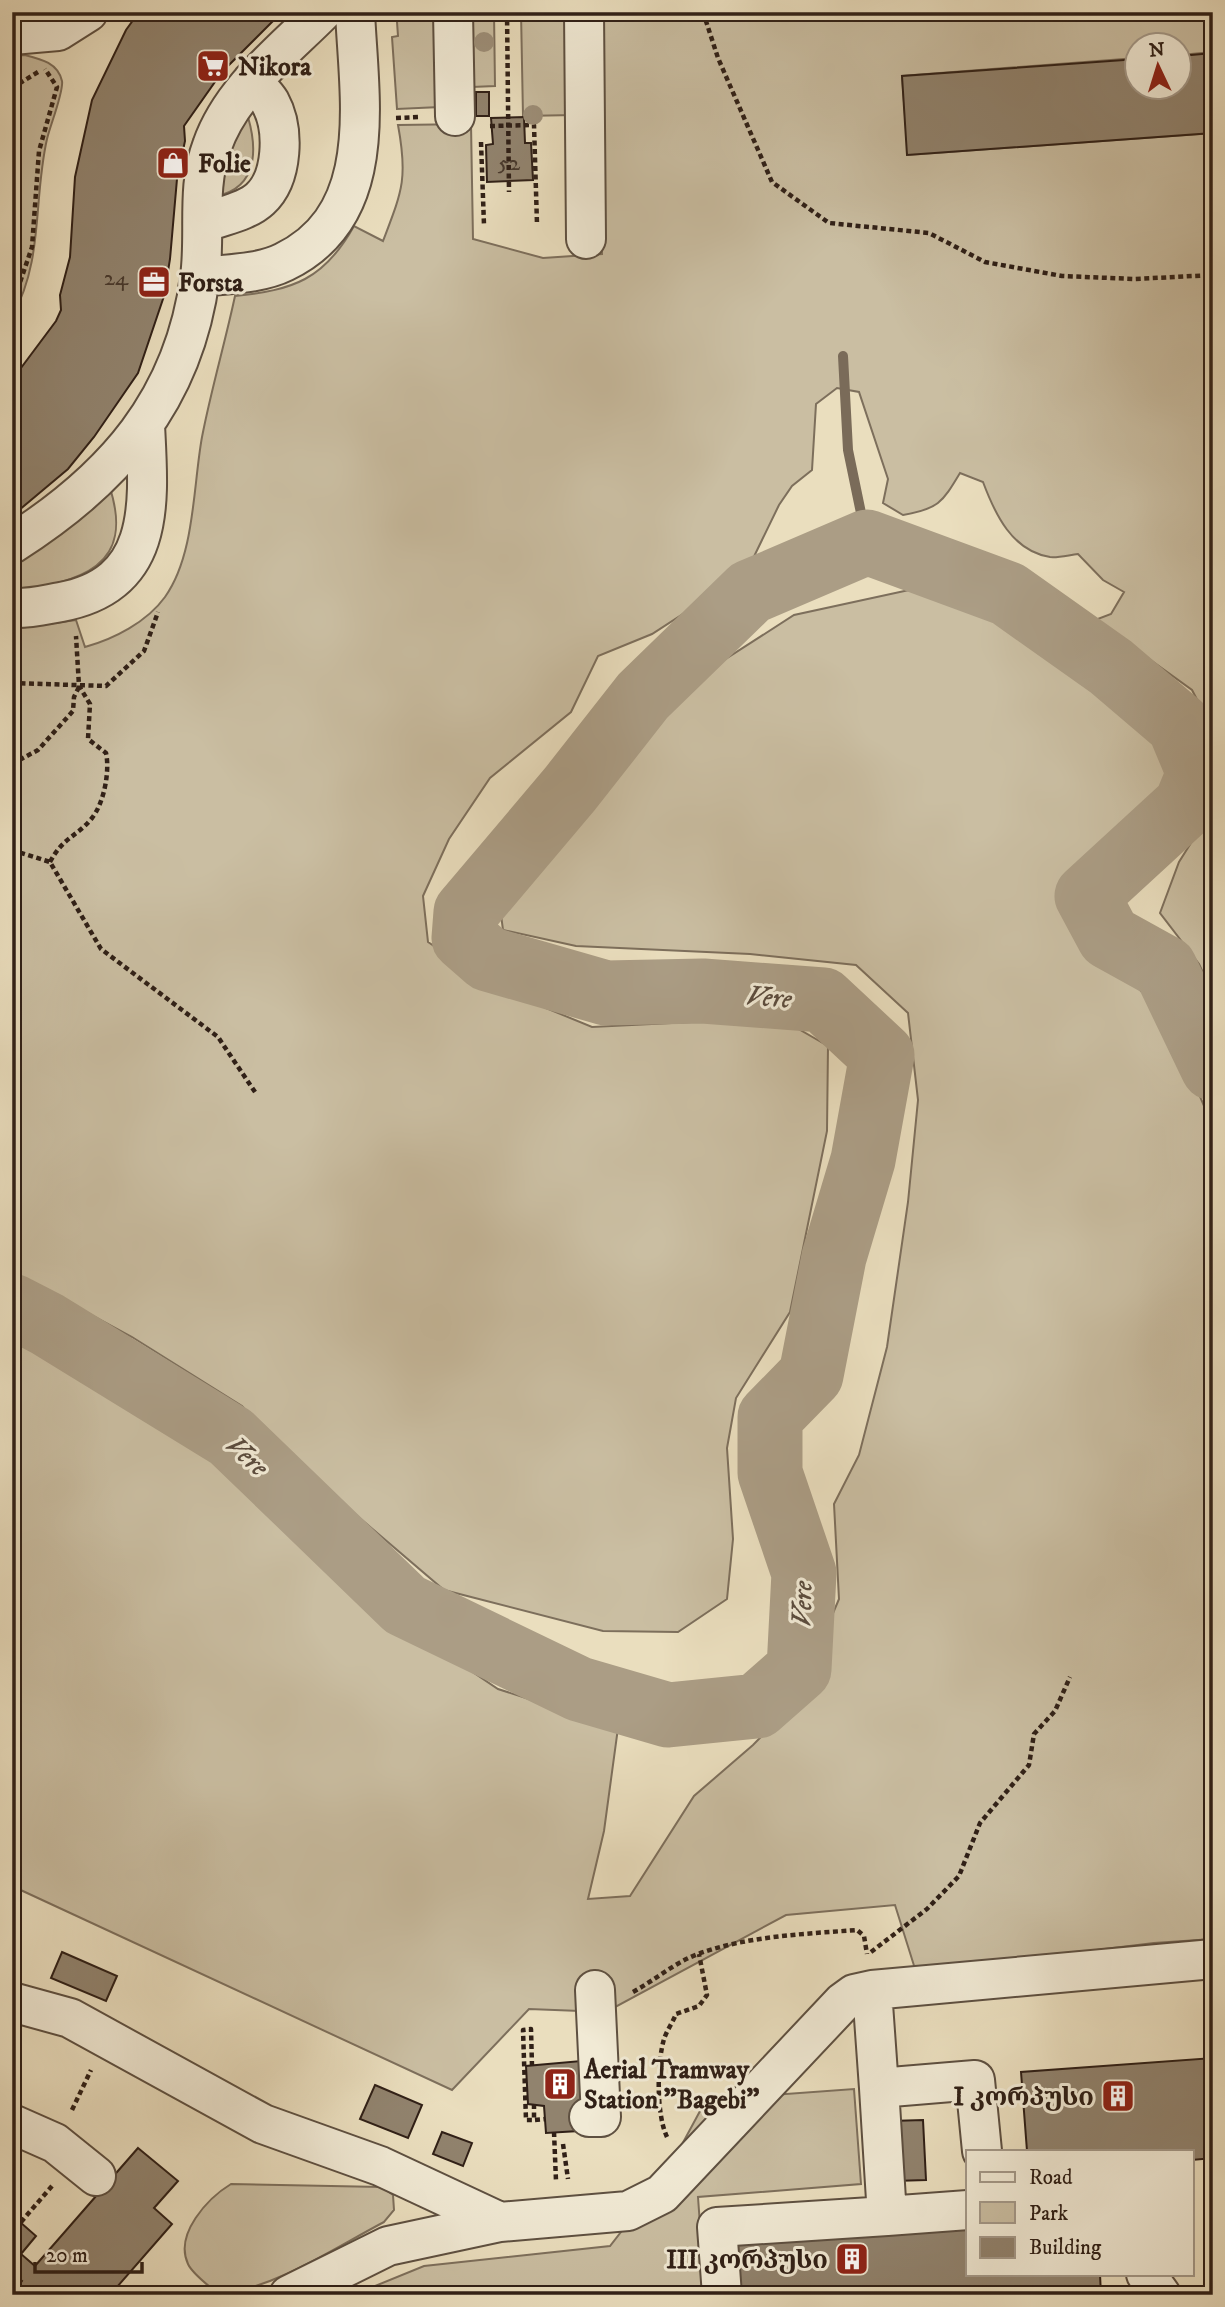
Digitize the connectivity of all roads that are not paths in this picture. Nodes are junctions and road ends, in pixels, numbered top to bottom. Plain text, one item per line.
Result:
1 (88, 12) edge
2 (322, 12) edge
3 (355, 12) edge
4 (453, 12) edge
5 (584, 12) edge
6 (12, 34) edge
7 (252, 81) junction
8 (472, 127) road end
9 (215, 219) dead end
10 (586, 239) dead end
11 (200, 277) junction
12 (145, 425) junction
13 (12, 544) edge
14 (12, 608) edge
15 (1213, 1959) edge
16 (870, 1972) junction
17 (12, 2002) edge
18 (600, 2002) road end
19 (879, 2088) junction
20 (589, 2117) dead end
21 (12, 2124) edge
22 (982, 2150) edge
23 (96, 2176) dead end
24 (966, 2210) edge
25 (887, 2216) junction
26 (500, 2222) junction
27 (289, 2295) edge
28 (722, 2295) edge

1 - 6 street
2 - 7 street
3 - 11 street
4 - 8 street
5 - 10 street
7 - 9 street
7 - 11 street
11 - 12 street
12 - 13 street
12 - 14 street
15 - 16 street
16 - 19 street
16 - 26 street
17 - 26 street
18 - 20 street
19 - 22 street
19 - 25 street
21 - 23 street
24 - 25 street
25 - 28 street
26 - 27 street

